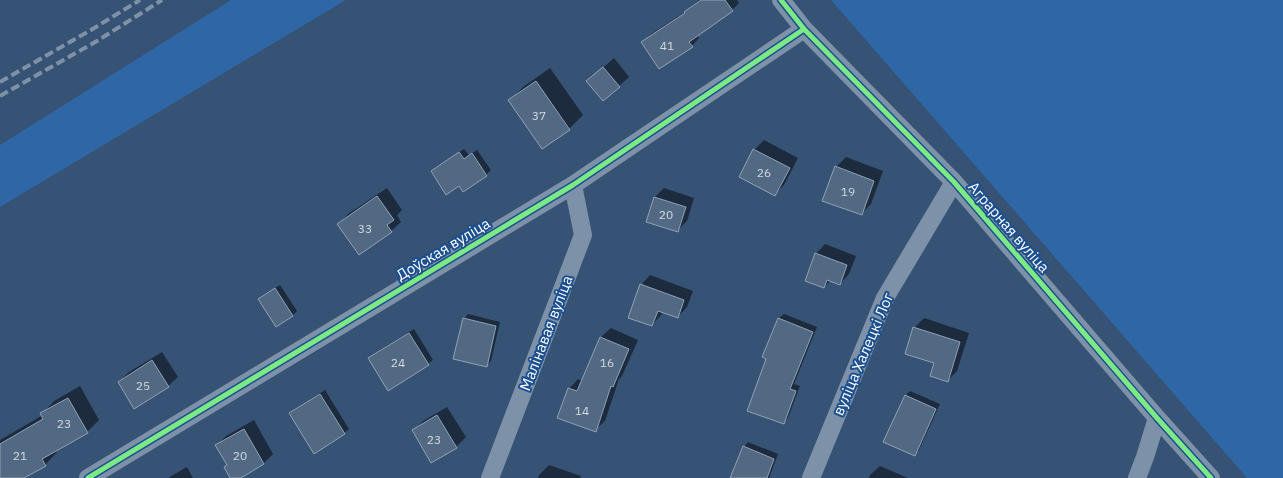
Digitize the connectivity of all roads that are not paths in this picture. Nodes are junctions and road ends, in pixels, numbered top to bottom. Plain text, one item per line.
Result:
1 (781, 0) edge
2 (804, 29) junction
3 (954, 182) junction
4 (573, 185) junction
5 (1157, 418) junction
6 (88, 478) edge
7 (490, 478) edge
8 (811, 478) edge
9 (1137, 478) edge
10 (1211, 478) edge

1 - 2 street, Аграрная вуліца
2 - 3 street, Аграрная вуліца
2 - 4 street, Доўская вуліца
3 - 5 street, Аграрная вуліца
3 - 8 street, вуліца Халецкі Лог
4 - 6 street, Доўская вуліца
4 - 7 street, Малінавая вуліца
5 - 9 street
5 - 10 street, Аграрная вуліца

